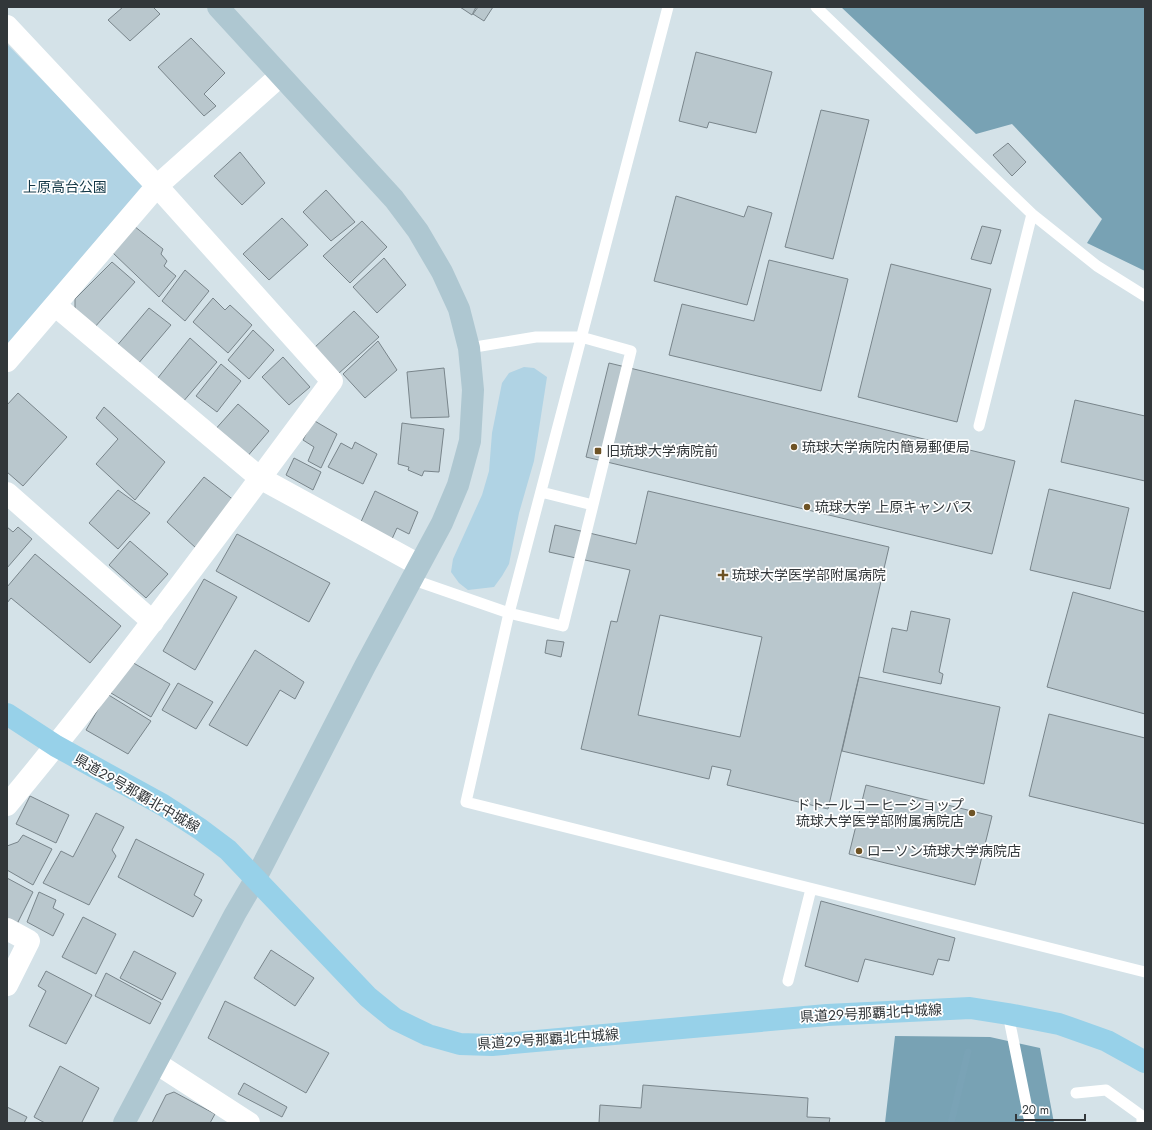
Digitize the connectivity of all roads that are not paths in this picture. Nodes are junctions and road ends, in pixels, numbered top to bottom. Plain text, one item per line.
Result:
1 (218, 7) edge
2 (668, 7) edge
3 (816, 7) edge
4 (7, 26) edge
5 (280, 76) junction
6 (157, 186) junction
7 (1032, 214) junction
8 (1145, 296) edge
9 (56, 306) junction
10 (581, 337) junction
11 (469, 348) junction
12 (7, 361) edge
13 (979, 426) dead end
14 (260, 478) junction
15 (7, 492) edge
16 (541, 492) junction
17 (593, 505) junction
18 (415, 572) junction
19 (509, 613) junction
20 (153, 622) junction
21 (7, 714) edge
22 (56, 746) junction
23 (7, 805) edge
24 (256, 878) junction
25 (811, 888) junction
26 (7, 929) edge
27 (1145, 972) edge
28 (788, 981) dead end
29 (7, 985) edge
30 (1008, 1014) junction
31 (1145, 1062) edge
32 (156, 1063) junction
33 (1076, 1094) dead end
34 (124, 1123) edge
35 (248, 1123) edge
36 (1030, 1123) edge
37 (1142, 1123) edge

1 - 5 street
2 - 10 lane
3 - 7 lane
4 - 6 street
5 - 6 street
5 - 11 street
6 - 9 street
6 - 14 street
7 - 8 lane
7 - 13 lane
9 - 12 street
9 - 14 street
10 - 11 lane
10 - 16 lane
10 - 17 lane
11 - 18 street
14 - 18 street
14 - 20 street
15 - 20 street
16 - 17 lane
16 - 19 lane
17 - 19 lane
18 - 19 lane
18 - 24 street
19 - 25 lane
20 - 22 street
21 - 22 main road, 県道29号那覇北中城線
22 - 23 street
22 - 24 main road, 県道29号那覇北中城線
24 - 30 main road, 県道29号那覇北中城線
24 - 32 street
25 - 27 lane
25 - 28 lane
26 - 29 street
30 - 31 main road, 県道29号那覇北中城線
30 - 36 lane
32 - 34 street
32 - 35 street
33 - 37 lane

